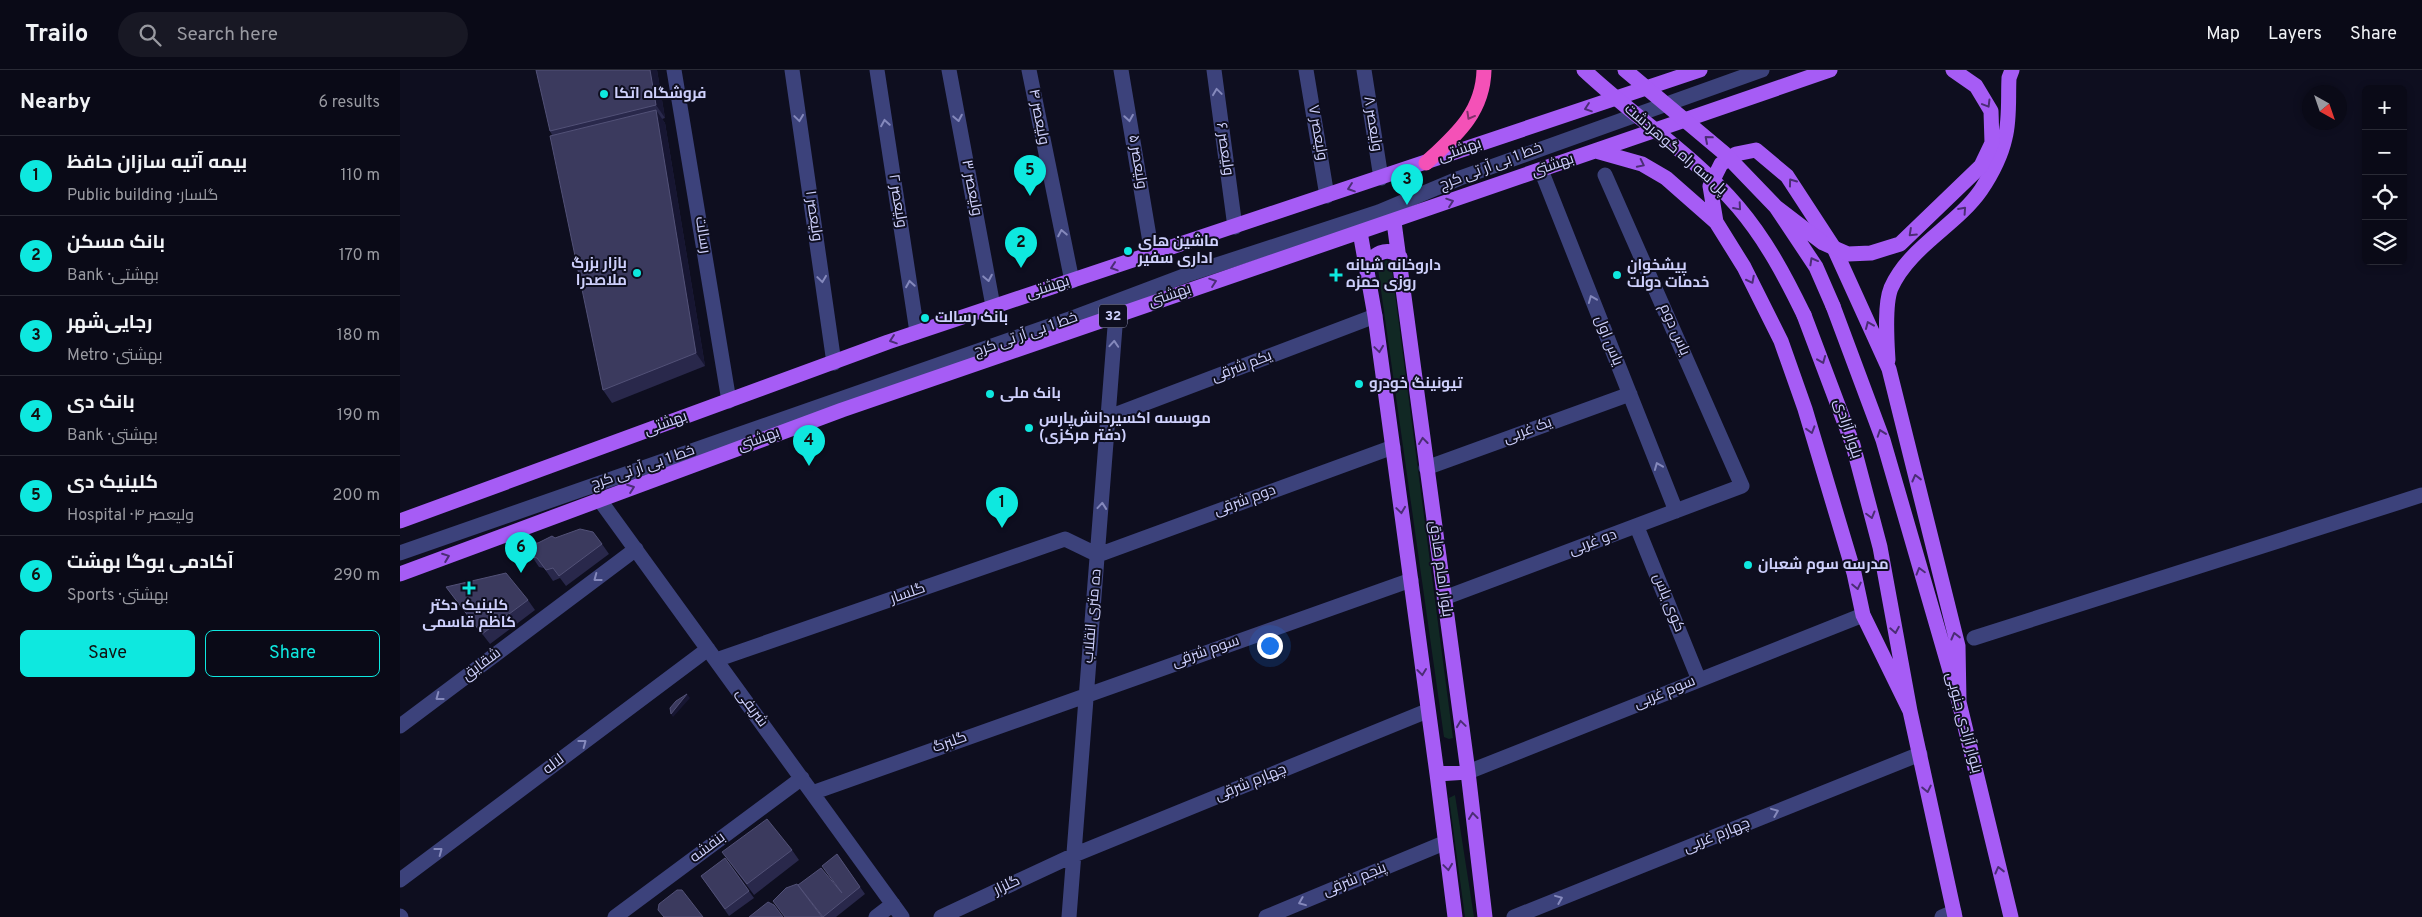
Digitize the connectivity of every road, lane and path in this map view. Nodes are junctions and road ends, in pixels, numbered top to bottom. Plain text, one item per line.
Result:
1 (674, 70) edge
2 (792, 70) edge
3 (877, 70) edge
4 (949, 70) edge
5 (1029, 70) edge
6 (1121, 70) edge
7 (1214, 70) edge
8 (1306, 70) edge
9 (1364, 70) edge
10 (1484, 70) edge
11 (1584, 70) edge
12 (1625, 70) edge
13 (1700, 70) edge
14 (1738, 70) edge
15 (1762, 70) edge
16 (1830, 70) edge
17 (1953, 70) edge
18 (2012, 70) edge
19 (1595, 151) junction
20 (1426, 163) junction
21 (1541, 170) junction
22 (1605, 174) dead end
23 (1381, 178) junction
24 (1327, 196) junction
25 (1776, 207) junction
26 (1394, 222) junction
27 (1716, 222) junction
28 (1235, 227) junction
29 (1360, 232) junction
30 (1152, 254) junction
31 (1400, 257) junction
32 (1368, 268) junction
33 (1072, 281) junction
34 (993, 306) junction
35 (1833, 306) joint
36 (1116, 314) junction
37 (1804, 314) joint
38 (1375, 316) junction
39 (917, 332) junction
40 (834, 363) junction
41 (1889, 369) junction
42 (1630, 394) junction
43 (729, 401) junction
44 (1110, 418) junction
45 (1393, 447) junction
46 (1426, 468) junction
47 (1742, 486) joint
48 (2422, 495) edge
49 (599, 499) junction
50 (1676, 511) junction
51 (400, 521) edge
52 (1637, 526) junction
53 (1908, 531) joint
54 (400, 546) edge
55 (636, 549) junction
56 (400, 553) edge
57 (1098, 555) junction
58 (400, 574) edge
59 (1411, 580) junction
60 (1444, 598) junction
61 (1863, 615) junction
62 (1974, 638) dead end
63 (712, 654) junction
64 (1699, 680) junction
65 (1087, 694) junction
66 (1958, 702) junction
67 (1910, 711) junction
68 (1427, 712) junction
69 (400, 726) edge
70 (1920, 754) junction
71 (1468, 772) junction
72 (1437, 774) junction
73 (802, 778) junction
74 (812, 793) junction
75 (1444, 843) junction
76 (1074, 855) junction
77 (400, 880) edge
78 (893, 904) junction
79 (1951, 915) edge
80 (615, 917) edge
81 (876, 917) edge
82 (902, 917) edge
83 (941, 917) edge
84 (1070, 917) edge
85 (1266, 917) edge
86 (1454, 917) edge
87 (1485, 917) edge
88 (1514, 917) edge
89 (2011, 917) edge

1 - 43 street, رسالت
2 -> 40 street, ولیعصر ۱
39 -> 3 street, ولیعصر ۲
4 -> 34 street, ولیعصر ۳
33 -> 5 street, ولیعصر ۴
6 -> 30 street, ولیعصر ۵
28 -> 7 street, ولیعصر ۶
8 - 24 street, ولیعصر ۷
9 - 23 street, ولیعصر ۸
10 -> 20 highway
11 -> 37 main road, پل سه راه گوهردشت, bridge
25 -> 12 main road, پل سه راه گوهردشت, bridge
13 -> 20 main road, بهشتی
14 - 54 street, خط 1 بی آر تی کرج
15 - 56 street, خط 1 بی آر تی کرج
16 - 19 main road, بهشتى / 32
17 -> 25 main road, bridge
41 -> 18 main road
19 - 21 main road, بهشتى / 32
19 -> 27 main road
20 - 23 main road, بهشتی
26 -> 21 main road, بهشتى / 32
42 -> 21 street, یاس اول
22 - 47 street, یاس دوم
23 -> 24 main road, بهشتی
24 - 28 main road, بهشتی
35 -> 25 main road, پل سه راه گوهردشت, bridge
26 - 29 main road, بهشتى / 32
26 - 31 main road, بلوار امام صادق
41 -> 27 main road
27 -> 61 main road
28 - 30 main road, بهشتی
29 - 32 main road, بلوار امام صادق
36 -> 29 main road, بهشتى / 32
30 -> 33 main road, بهشتی
31 - 32 main road
46 -> 31 main road, بلوار امام صادق
32 - 38 main road, بلوار امام صادق
33 - 34 main road, بهشتی
34 - 39 main road, بهشتی
53 -> 35 main road, بلوار آزادی
44 -> 36 street, ده متری انقلاب
49 -> 36 main road, بهشتى / 32
37 -> 67 main road, بلوار آزادی
38 - 44 street, یکم شرقی
38 -> 45 main road, بلوار امام صادق
39 -> 40 main road, بهشتی
40 - 43 main road, بهشتی
66 -> 41 main road
42 - 46 street, یک غربی
50 -> 42 street, یاس اول
43 - 51 main road, بهشتی
57 -> 44 street, ده متری انقلاب
45 - 57 street, دوم شرقی
45 -> 59 main road, بلوار امام صادق
46 - 60 main road, بلوار امام صادق
47 - 50 street, دو غربی
48 - 62 street
49 - 55 street, شریفی
58 -> 49 main road, بهشتى / 32
50 - 52 street, دو غربی
52 - 60 street, دو غربی
52 - 64 street, کوی یاس
66 -> 53 main road, بلوار آزادی جنوبی
55 - 63 street, شریفی
55 -> 69 street, شقایق
57 - 63 street, گلسار
57 - 65 street, ده متری انقلاب
59 - 65 street, سوم شرقی
59 -> 68 main road, بلوار امام صادق
71 -> 60 main road, بلوار امام صادق
61 - 64 street, سوم غربی
61 - 67 main road
63 - 73 street, شریفی
77 -> 63 street, لاله
64 - 71 street, سوم غربی
65 - 74 street, گلبرگ
65 - 76 street, ده متری انقلاب
89 -> 66 main road, بلوار آزادی جنوبی
67 - 70 main road
68 - 72 main road, بلوار امام صادق
68 - 76 street, چهارم شرقی
70 -> 79 main road
88 -> 70 street, چهارم غربی
71 - 72 main road
87 -> 71 main road, بلوار امام صادق
72 - 75 main road, بلوار امام صادق
73 - 74 street, شریفی
73 - 80 street, بنفشه
74 - 78 street, شریفی
75 -> 85 street, پنجم شرقی
75 -> 86 main road, بلوار امام صادق
76 - 83 street, گلزار
76 - 84 street, ده متری انقلاب
78 - 81 street
78 - 82 street, شریفی

